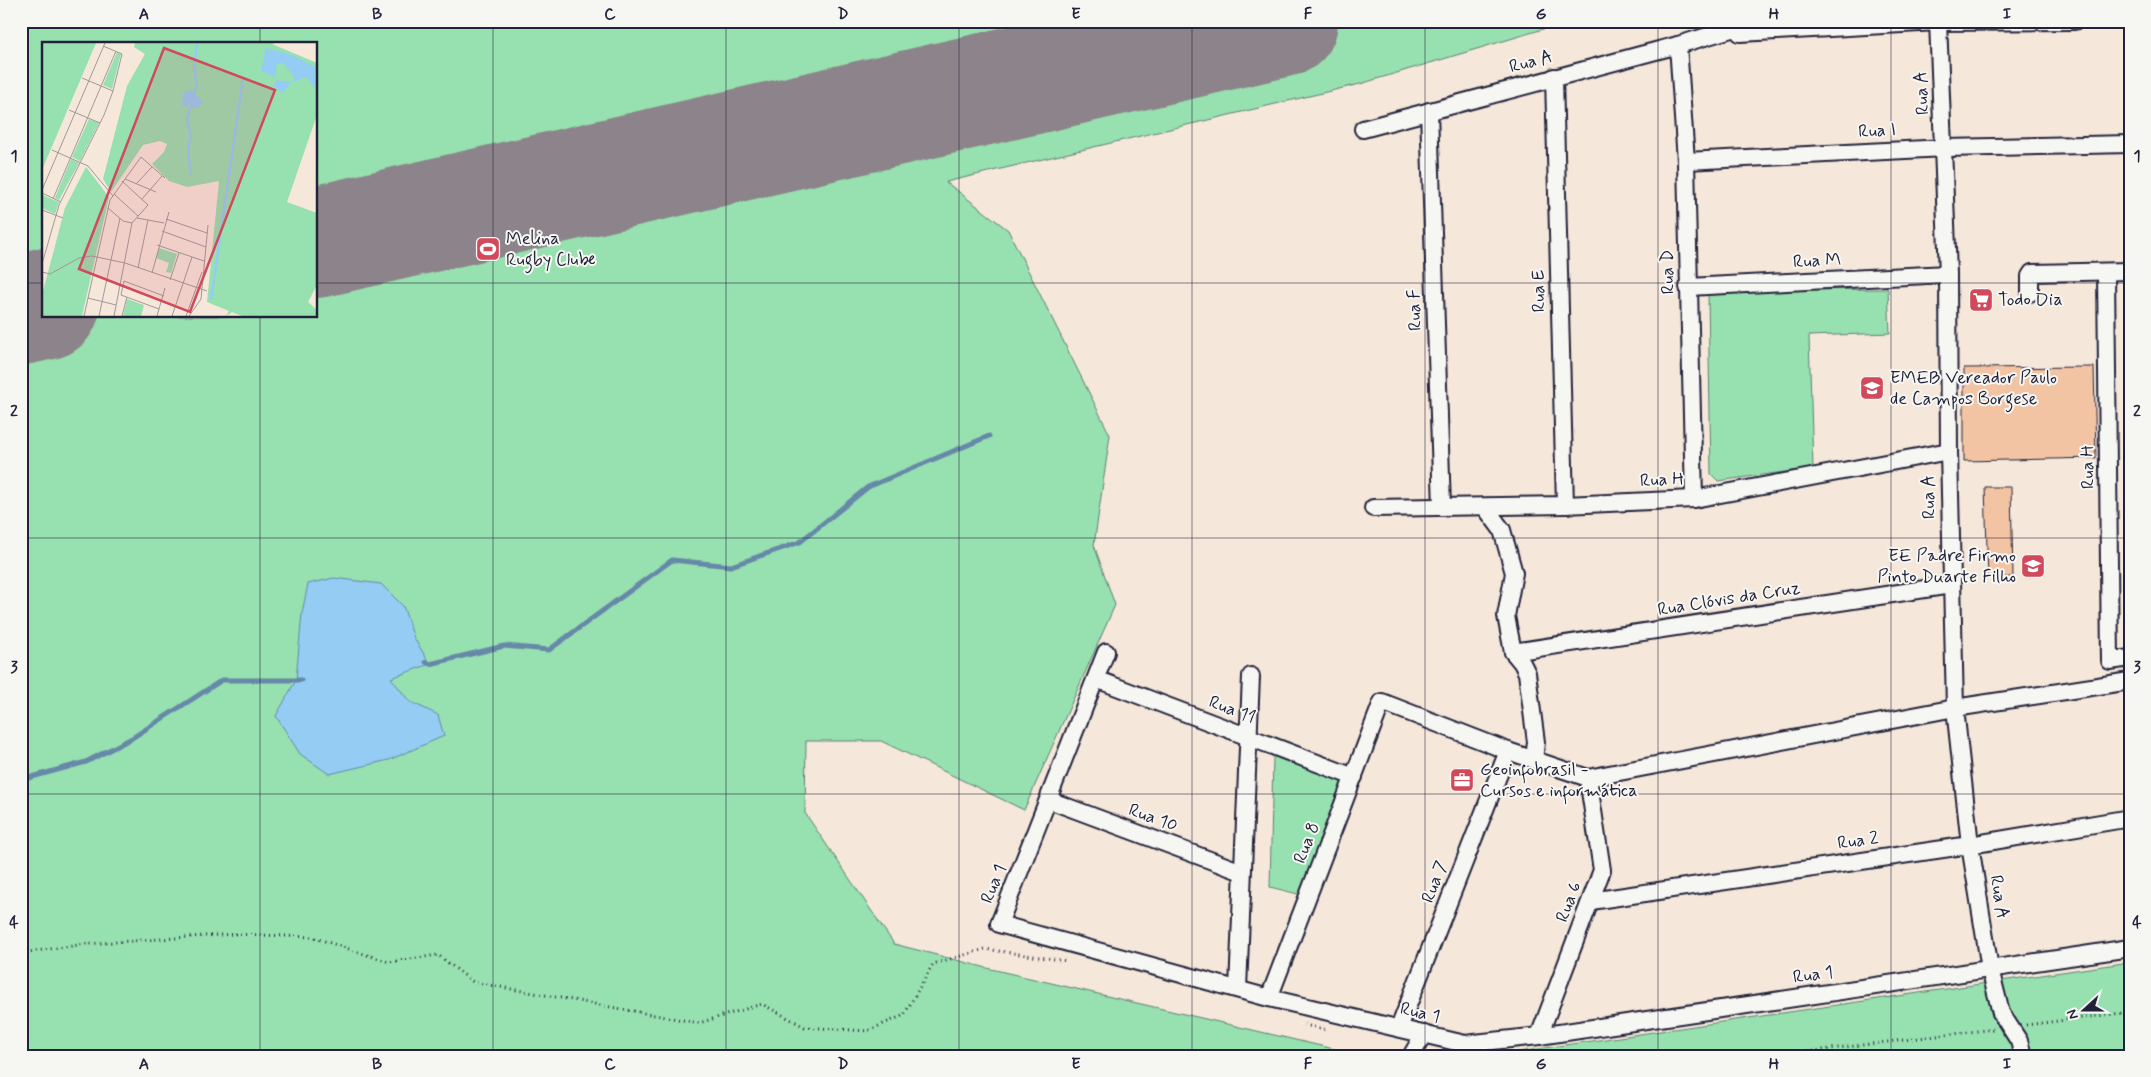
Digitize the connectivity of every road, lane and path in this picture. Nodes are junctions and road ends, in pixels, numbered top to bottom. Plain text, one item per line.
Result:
1 (1758, 21) edge
2 (2075, 21) edge
3 (1938, 22) edge
4 (1710, 35) junction
5 (1678, 45) junction
6 (1554, 76) junction
7 (1429, 111) junction
8 (1363, 129) dead end
9 (2130, 144) edge
10 (1944, 148) junction
11 (1686, 161) junction
12 (2106, 272) junction
13 (2130, 272) edge
14 (1948, 274) junction
15 (1688, 287) junction
16 (2030, 293) dead end
17 (1948, 451) junction
18 (1694, 499) junction
19 (1565, 505) junction
20 (1442, 507) junction
21 (1485, 507) junction
22 (1374, 508) dead end
23 (1951, 585) junction
24 (1106, 652) dead end
25 (1513, 652) junction
26 (2130, 658) edge
27 (1251, 676) dead end
28 (1096, 679) junction
29 (2130, 681) edge
30 (1955, 708) junction
31 (1249, 738) junction
32 (1508, 751) junction
33 (1534, 760) junction
34 (1354, 777) junction
35 (1588, 778) junction
36 (1049, 800) junction
37 (2130, 818) edge
38 (1970, 845) junction
39 (1242, 872) junction
40 (1591, 901) junction
41 (2130, 948) edge
42 (21, 953) edge
43 (1068, 961) dead end
44 (1990, 969) junction
45 (1238, 989) junction
46 (1269, 998) junction
47 (2130, 1012) edge
48 (1296, 1022) dead end
49 (2010, 1027) junction
50 (1399, 1028) junction
51 (1332, 1031) dead end
52 (1424, 1034) junction
53 (1539, 1036) junction
54 (1411, 1056) edge
55 (1773, 1056) edge
56 (2023, 1056) edge

1 - 4 street, Rua A
2 - 3 street, Rua A
3 - 4 street, Rua A
3 - 10 street, Rua A
4 - 5 street, Rua A
5 - 6 street, Rua A
5 - 11 street, Rua D
6 - 7 street, Rua A
6 - 19 street, Rua E
7 - 8 street, Rua A
7 - 20 street, Rua F
9 - 10 street, Rua I
10 - 11 street, Rua I
10 - 14 street, Rua A
11 - 15 street, Rua D
12 - 13 street
12 - 16 street
12 - 26 street, Rua H
14 - 15 street, Rua M
14 - 17 street, Rua A
15 - 18 street, Rua D
17 - 18 street, Rua H
17 - 23 street, Rua A
18 - 19 street, Rua H
19 - 21 street, Rua H
20 - 21 street, Rua H
20 - 22 street, Rua H
21 - 25 street
23 - 25 street, Rua Clóvis da Cruz
23 - 30 street, Rua A
24 - 28 street, Rua 1
25 - 33 street
27 - 31 street
28 - 31 street, Rua 11
28 - 36 street, Rua 1
29 - 30 street
30 - 35 street
30 - 38 street, Rua A
31 - 34 street, Rua 11
31 - 39 street
32 - 33 street
32 - 34 street, Rua 8
32 - 50 street, Rua 7
33 - 35 street
34 - 46 street, Rua 8
35 - 40 street, Rua 6
36 - 39 street, Rua 10
36 - 45 street, Rua 1
37 - 38 street, Rua 2
38 - 40 street, Rua 2
38 - 44 street, Rua A
39 - 45 street
40 - 53 street, Rua 6
41 - 44 street, Rua 1
42 - 43 path
44 - 49 street, Rua A
44 - 53 street, Rua 1
45 - 46 street, Rua 1
46 - 50 street, Rua 1
47 - 49 path
48 - 51 path
49 - 55 path
49 - 56 street, Rua A
50 - 52 street, Rua 1
52 - 53 street, Rua 1
52 - 54 street

